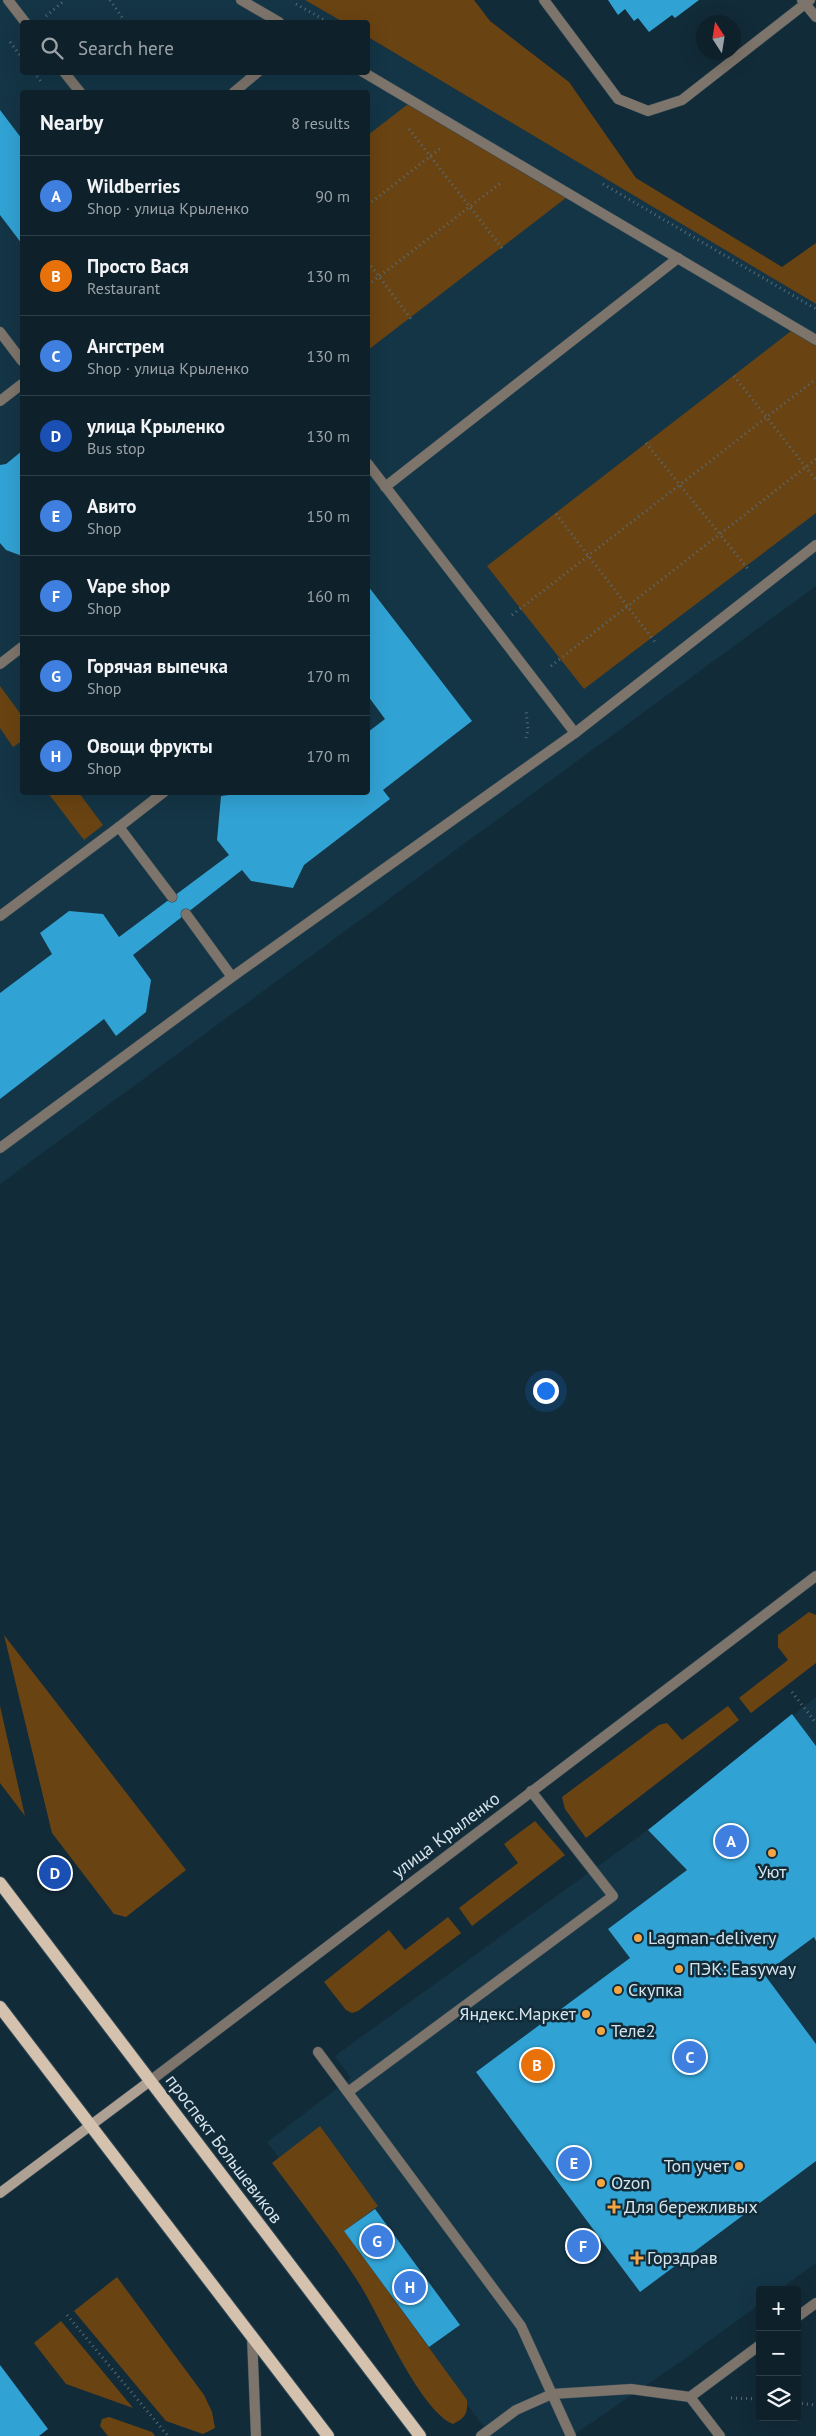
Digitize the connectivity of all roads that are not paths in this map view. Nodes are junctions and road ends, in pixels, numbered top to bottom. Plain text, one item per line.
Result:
1 (8, 0) edge
2 (241, 0) edge
3 (544, 0) edge
4 (806, 1) edge
5 (816, 17) edge
6 (23, 20) edge
7 (276, 20) edge
8 (66, 75) edge
9 (254, 75) edge
10 (368, 75) edge
11 (78, 90) edge
12 (236, 90) edge
13 (678, 258) junction
14 (0, 332) edge
15 (816, 340) edge
16 (20, 358) edge
17 (20, 386) edge
18 (0, 401) edge
19 (370, 467) edge
20 (385, 487) junction
21 (816, 545) edge
22 (20, 649) edge
23 (0, 664) edge
24 (576, 733) junction
25 (160, 795) edge
26 (119, 827) junction
27 (172, 897) dead end
28 (186, 914) dead end
29 (0, 916) edge
30 (232, 976) junction
31 (0, 1148) edge
32 (816, 1576) edge
33 (531, 1791) junction
34 (0, 1883) edge
35 (0, 2007) edge
36 (318, 2052) dead end
37 (150, 2081) junction
38 (348, 2092) junction
39 (92, 2124) junction
40 (0, 2193) edge
41 (816, 2303) edge
42 (801, 2313) edge
43 (252, 2336) junction
44 (756, 2347) edge
45 (552, 2394) junction
46 (690, 2396) junction
47 (256, 2436) edge
48 (328, 2436) edge
49 (420, 2436) edge
50 (481, 2436) edge
51 (571, 2436) edge
52 (720, 2436) edge

1 - 6 street
2 - 7 street
3 - 4 street
4 - 5 street
8 - 11 street
9 - 12 street
10 - 13 street
13 - 15 street
13 - 20 street
14 - 16 street
17 - 18 street
19 - 20 street
20 - 24 street
21 - 24 street
22 - 23 street
24 - 30 street
25 - 26 street
26 - 27 street
26 - 29 street
28 - 30 street
30 - 31 street
32 - 33 street, улица Крыленко
33 - 37 street, улица Крыленко
33 - 38 street
34 - 37 main road, проспект Большевиков
35 - 39 main road
36 - 38 street
37 - 39 street, улица Крыленко
37 - 49 main road, проспект Большевиков
38 - 45 street
39 - 40 street, улица Крыленко
39 - 43 main road
41 - 42 street
43 - 47 street
43 - 48 main road
44 - 46 street
45 - 46 street
45 - 50 street
45 - 51 street
46 - 52 street

